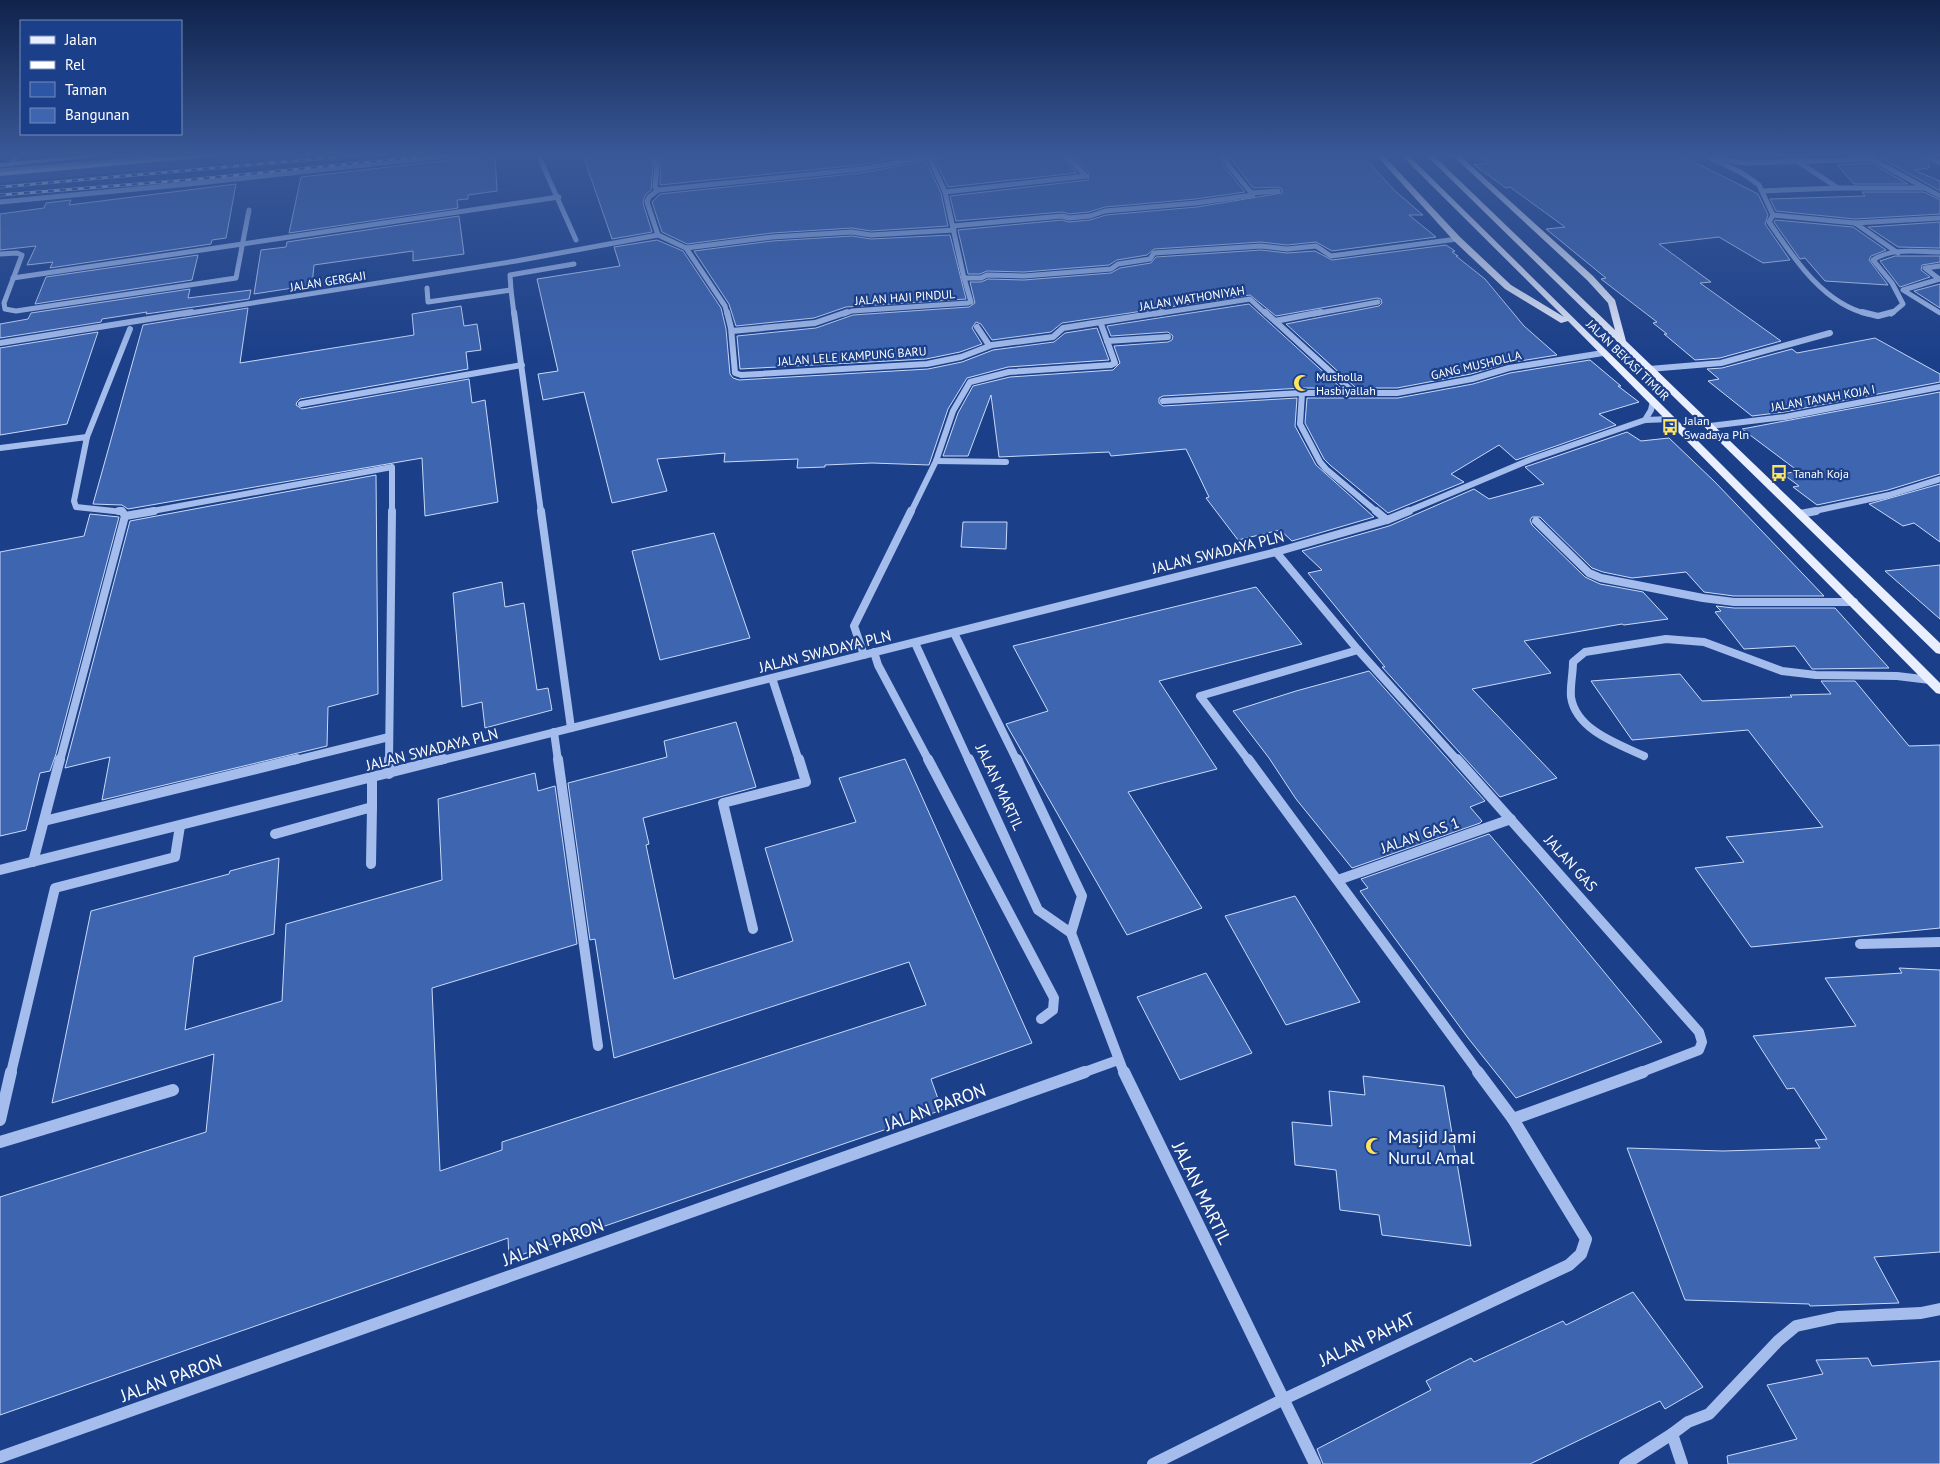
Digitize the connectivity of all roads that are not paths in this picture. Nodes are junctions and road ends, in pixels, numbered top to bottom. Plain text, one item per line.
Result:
1 (246, 223) edge
2 (389, 223) edge
3 (569, 223) edge
4 (654, 223) edge
5 (952, 223) edge
6 (995, 223) edge
7 (1442, 223) edge
8 (1472, 223) edge
9 (1500, 223) edge
10 (1530, 223) edge
11 (1770, 223) edge
12 (1855, 223) edge
13 (953, 228) junction
14 (658, 236) junction
15 (1457, 239) junction
16 (576, 240) dead end
17 (243, 245) junction
18 (686, 248) junction
19 (1940, 252) edge
20 (1898, 253) junction
21 (0, 254) edge
22 (574, 264) dead end
23 (1940, 266) edge
24 (13, 278) junction
25 (236, 278) junction
26 (964, 278) junction
27 (1939, 279) edge
28 (233, 286) dead end
29 (427, 288) dead end
30 (512, 290) junction
31 (1378, 302) dead end
32 (1940, 313) edge
33 (1275, 321) junction
34 (1101, 324) junction
35 (977, 327) dead end
36 (130, 330) dead end
37 (732, 331) junction
38 (1581, 332) junction
39 (1830, 333) dead end
40 (1168, 337) dead end
41 (1108, 341) junction
42 (1622, 342) junction
43 (0, 343) edge
44 (989, 345) junction
45 (1603, 353) junction
46 (522, 365) junction
47 (1649, 369) junction
48 (1940, 387) edge
49 (1302, 393) junction
50 (1354, 393) junction
51 (1163, 401) dead end
52 (1653, 401) junction
53 (301, 404) dead end
54 (1645, 420) junction
55 (1671, 420) junction
56 (1710, 426) junction
57 (87, 437) junction
58 (0, 448) edge
59 (936, 461) junction
60 (1006, 462) dead end
61 (1940, 479) edge
62 (1800, 514) junction
63 (124, 516) junction
64 (1387, 520) junction
65 (1536, 521) dead end
66 (1276, 552) junction
67 (1854, 602) junction
68 (954, 633) junction
69 (914, 643) junction
70 (1358, 650) junction
71 (1940, 650) edge
72 (874, 652) junction
73 (864, 655) junction
74 (772, 678) junction
75 (1930, 680) junction
76 (1940, 690) edge
77 (571, 728) junction
78 (554, 732) junction
79 (389, 737) junction
80 (1644, 756) dead end
81 (389, 774) junction
82 (372, 778) junction
83 (372, 807) junction
84 (1512, 819) junction
85 (44, 822) junction
86 (180, 826) junction
87 (275, 834) dead end
88 (33, 862) junction
89 (370, 864) dead end
90 (0, 870) edge
91 (1338, 880) junction
92 (754, 929) dead end
93 (1071, 933) junction
94 (1940, 942) edge
95 (1860, 944) dead end
96 (1041, 1019) dead end
97 (598, 1046) dead end
98 (1118, 1060) junction
99 (173, 1090) dead end
100 (1513, 1119) junction
101 (0, 1120) edge
102 (0, 1142) edge
103 (1586, 1239) joint
104 (1940, 1309) edge
105 (1282, 1400) junction
106 (1672, 1434) junction
107 (0, 1457) edge
108 (1153, 1464) edge
109 (1314, 1464) edge
110 (1626, 1464) edge
111 (1682, 1464) edge

1 - 17 street
2 - 17 street
3 - 16 street
4 - 14 street
5 - 13 street
6 - 13 street
7 - 15 main road
8 - 38 main road, JALAN BEKASI TIMUR
9 - 42 main road, JALAN BEKASI TIMUR
10 - 42 main road
11 - 20 street
12 - 20 street
13 - 18 street
13 - 26 street
14 - 18 street
14 - 43 street, JALAN GERGAJI
15 - 26 street, JALAN HAJI PINDUL
15 - 38 main road
17 - 24 street
17 - 25 street
18 - 37 street, JALAN LELE KAMPUNG BARU
19 - 20 street
21 - 24 street
22 - 30 street
23 - 27 street
24 - 25 street
25 - 28 street
26 - 37 street, JALAN HAJI PINDUL
27 - 32 street
29 - 30 street
30 - 46 street
31 - 33 street
33 - 34 street, JALAN WATHONIYAH
33 - 50 street, JALAN WATHONIYAH
34 - 41 street
34 - 44 street, JALAN LELE KAMPUNG BARU
35 - 44 street
36 - 57 street
37 - 44 street, JALAN LELE KAMPUNG BARU
38 - 45 main road, JALAN BEKASI TIMUR
39 - 47 street
40 - 41 street
41 - 59 street
42 - 47 main road, JALAN BEKASI TIMUR
45 - 50 street, GANG MUSHOLLA
45 - 52 main road, JALAN BEKASI TIMUR
46 - 53 street
46 - 77 street
47 - 56 main road, JALAN BEKASI TIMUR
48 - 56 street, JALAN TANAH KOJA I
49 - 50 street
49 - 51 street
49 - 64 street
52 - 54 street
52 - 55 main road, JALAN BEKASI TIMUR
54 - 55 street, JALAN SWADAYA PLN
54 - 64 street, JALAN SWADAYA PLN
55 - 67 main road, JALAN BEKASI TIMUR
56 - 62 main road, JALAN BEKASI TIMUR
57 - 58 street
57 - 63 street
59 - 60 street
59 - 73 street
61 - 62 street
62 - 71 main road, JALAN BEKASI TIMUR
63 - 79 street
63 - 85 street
64 - 66 street, JALAN SWADAYA PLN
65 - 67 street
66 - 68 street, JALAN SWADAYA PLN
66 - 70 street, JALAN GAS
67 - 75 main road, JALAN BEKASI TIMUR
68 - 69 street, JALAN SWADAYA PLN
68 - 93 street, JALAN MARTIL
69 - 72 street, JALAN SWADAYA PLN
69 - 93 street, JALAN MARTIL
70 - 84 street, JALAN GAS
70 - 91 street
72 - 73 street, JALAN SWADAYA PLN
72 - 96 street
73 - 74 street, JALAN SWADAYA PLN
74 - 77 street, JALAN SWADAYA PLN
74 - 92 street
75 - 76 main road, JALAN BEKASI TIMUR
75 - 80 street
77 - 78 street, JALAN SWADAYA PLN
78 - 81 street, JALAN SWADAYA PLN
78 - 97 street
79 - 81 street
79 - 85 street
81 - 82 street, JALAN SWADAYA PLN
82 - 83 street
82 - 86 street, JALAN SWADAYA PLN
83 - 87 street
83 - 89 street
84 - 91 street, JALAN GAS 1
84 - 100 street, JALAN GAS
85 - 88 street
86 - 88 street, JALAN SWADAYA PLN
86 - 101 street
88 - 90 street, JALAN SWADAYA PLN
91 - 100 street
93 - 98 street, JALAN MARTIL
94 - 95 street
98 - 105 street, JALAN MARTIL
98 - 107 street, JALAN PARON
99 - 102 street
100 - 103 street
103 - 105 street, JALAN PAHAT
104 - 106 street
105 - 108 street, JALAN PAHAT
105 - 109 street, JALAN MARTIL
106 - 110 street
106 - 111 street

